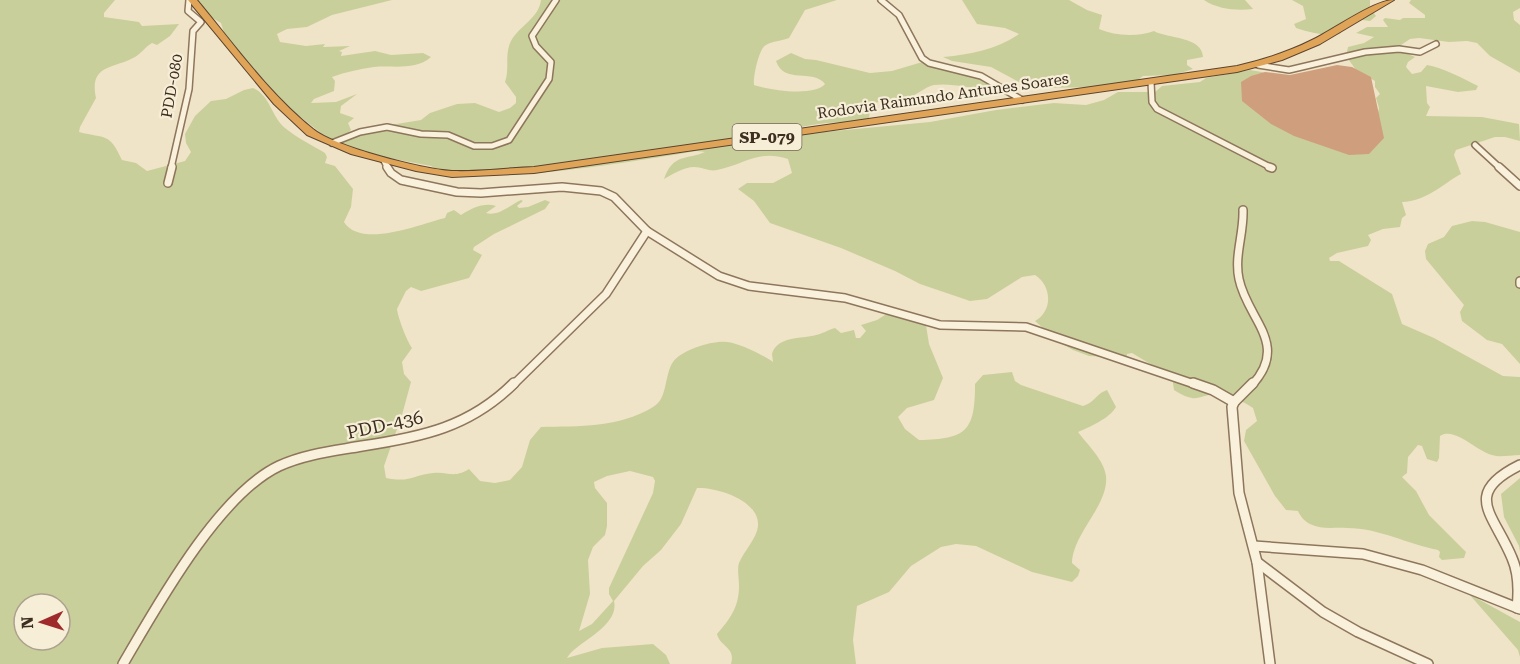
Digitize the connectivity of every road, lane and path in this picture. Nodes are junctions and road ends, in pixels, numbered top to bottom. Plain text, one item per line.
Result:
1 (191, 0) edge
2 (556, 0) edge
3 (881, 0) edge
4 (1390, 0) edge
5 (1436, 44) dead end
6 (1258, 65) junction
7 (1150, 82) junction
8 (1022, 100) junction
9 (332, 143) junction
10 (1475, 145) dead end
11 (384, 161) junction
12 (1272, 168) dead end
13 (168, 183) dead end
14 (1520, 186) edge
15 (1242, 210) dead end
16 (647, 231) junction
17 (1234, 402) junction
18 (1520, 465) edge
19 (1254, 546) junction
20 (1257, 562) junction
21 (1518, 609) edge
22 (123, 664) edge
23 (1270, 664) edge
24 (1428, 664) edge

1 - 9 highway, Rodovia Raimundo Antunes Soares / SP-079
1 - 13 street, PDD-080
2 - 9 street
3 - 8 street
4 - 6 highway, Rodovia Raimundo Antunes Soares / SP-079
5 - 6 street
6 - 7 highway, Rodovia Raimundo Antunes Soares / SP-079
7 - 8 highway, Rodovia Raimundo Antunes Soares / SP-079
7 - 12 street
8 - 11 highway, Rodovia Raimundo Antunes Soares / SP-079
9 - 11 highway, Rodovia Raimundo Antunes Soares / SP-079
10 - 14 street
11 - 16 street
15 - 17 street
16 - 17 street
16 - 22 street, PDD-436 / PDD-436
17 - 19 street
18 - 21 street
19 - 20 street
19 - 21 street
20 - 23 street
20 - 24 street

